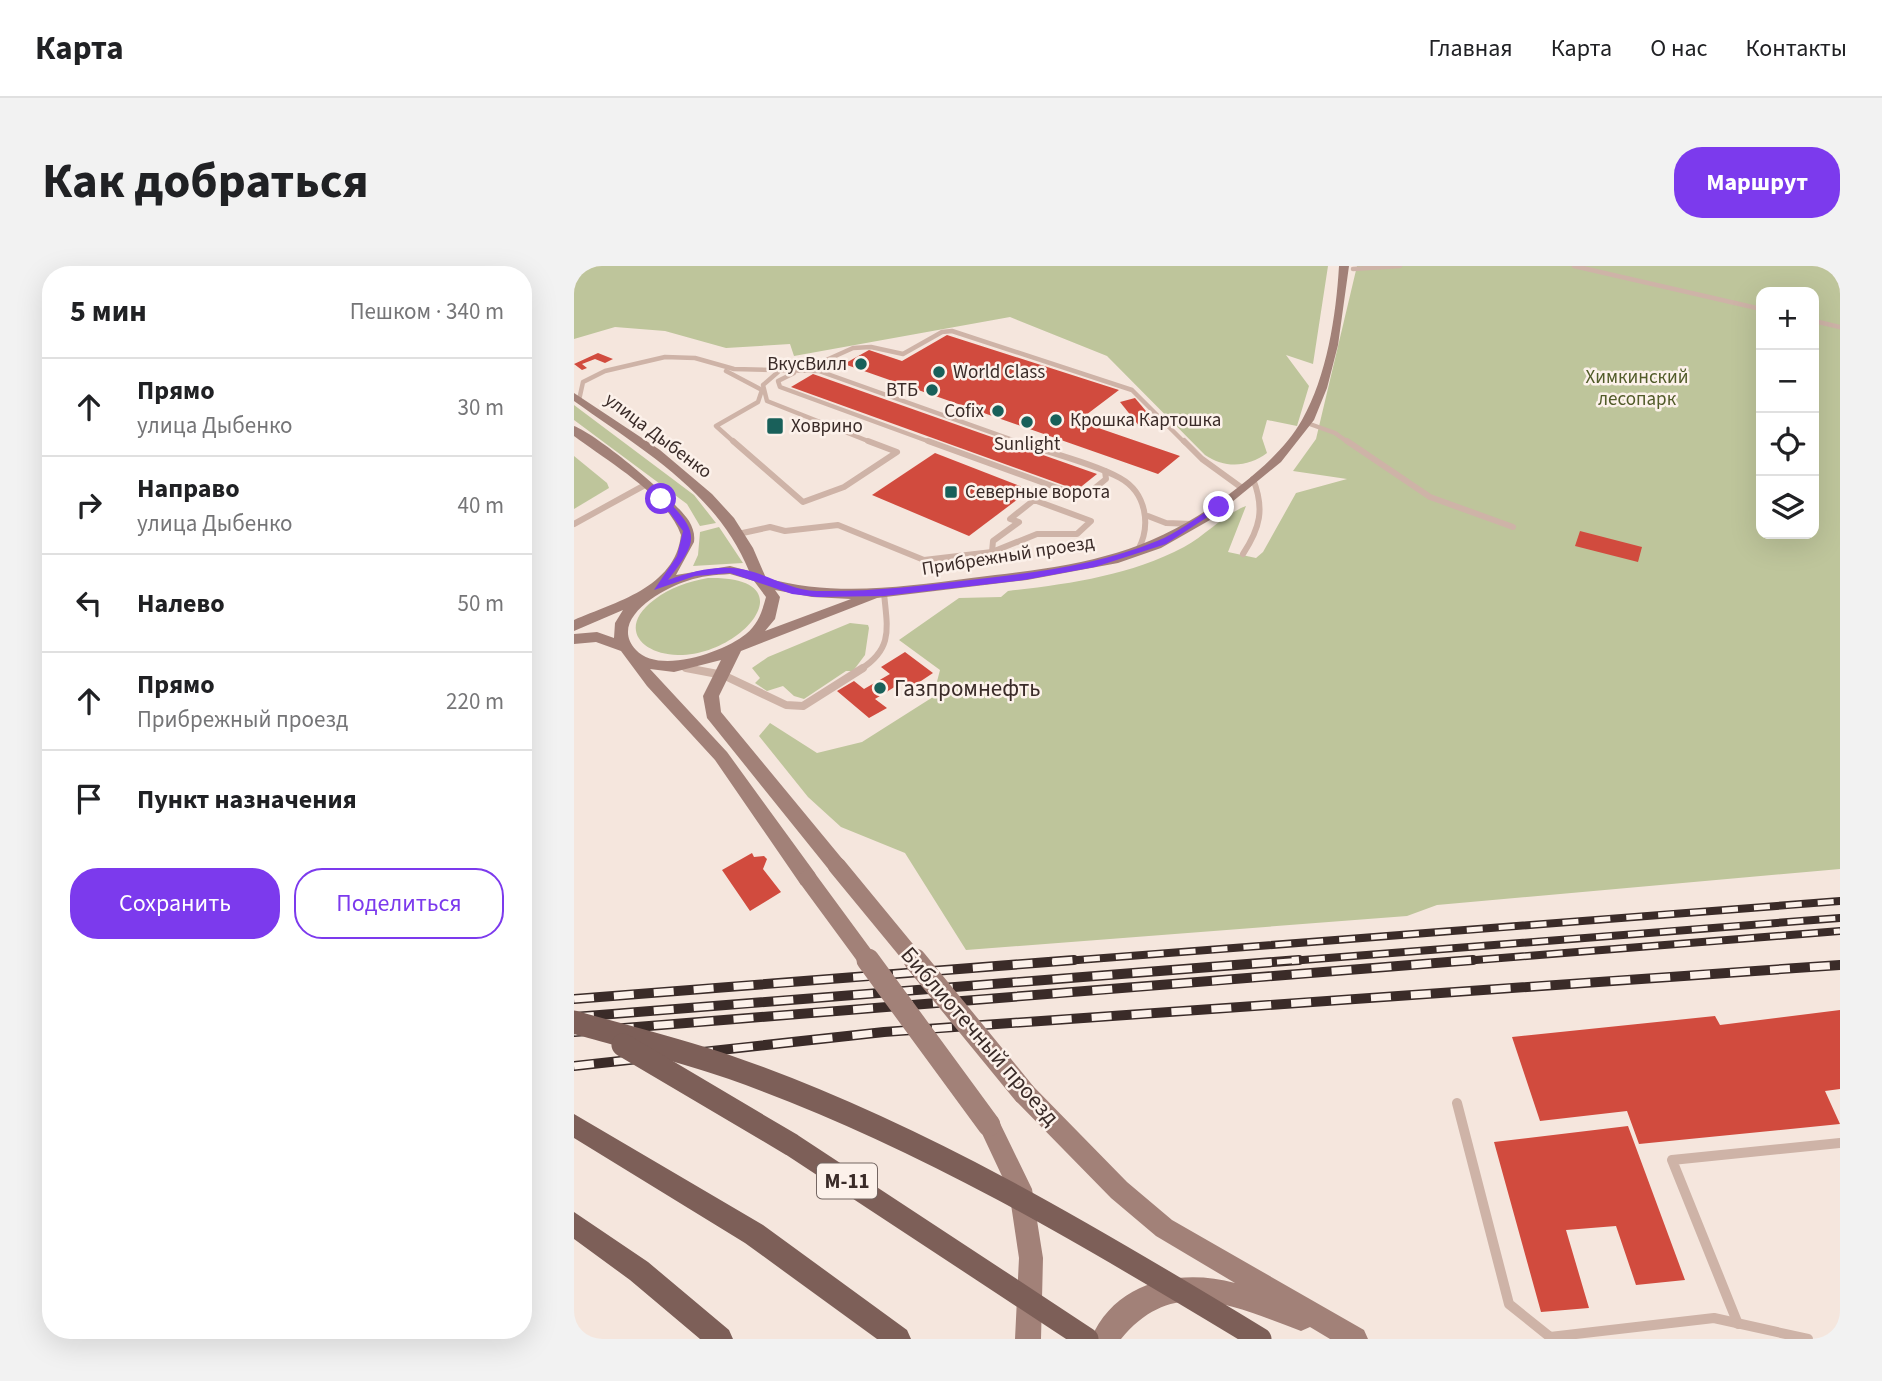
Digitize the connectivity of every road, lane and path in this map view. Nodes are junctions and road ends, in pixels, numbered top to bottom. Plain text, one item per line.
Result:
1 (1401, 266) edge
2 (1574, 266) edge
3 (1348, 267) edge
4 (1756, 308) edge
5 (1819, 322) edge
6 (1840, 327) edge
7 (718, 366) junction
8 (784, 370) junction
9 (802, 371) junction
10 (762, 390) junction
11 (576, 398) edge
12 (1307, 423) junction
13 (574, 430) edge
14 (1105, 471) junction
15 (1247, 484) junction
16 (645, 485) junction
17 (1148, 516) junction
18 (1196, 523) junction
19 (574, 524) edge
20 (1513, 527) dead end
21 (738, 534) junction
22 (992, 552) junction
23 (1136, 553) junction
24 (1243, 554) dead end
25 (761, 580) junction
26 (653, 590) junction
27 (884, 593) junction
28 (574, 626) edge
29 (574, 639) edge
30 (739, 647) junction
31 (626, 650) junction
32 (676, 666) junction
33 (723, 674) junction
34 (574, 1022) edge
35 (602, 1032) junction
36 (1457, 1103) dead end
37 (574, 1125) edge
38 (1840, 1143) edge
39 (574, 1224) edge
40 (1738, 1324) junction
41 (1346, 1334) edge
42 (720, 1339) edge
43 (898, 1339) edge
44 (1028, 1339) edge
45 (1087, 1339) edge
46 (1104, 1339) edge
47 (1260, 1339) edge
48 (1808, 1339) edge

1 - 3 lane
2 - 4 lane
3 - 12 main road, Прибрежный проезд
5 - 6 lane
7 - 8 lane
7 - 10 lane
7 - 11 lane
8 - 9 lane
8 - 10 lane
9 - 14 lane
9 - 14 lane
9 - 15 lane
10 - 10 lane
11 - 21 main road, улица Дыбенко
12 - 15 main road, Прибрежный проезд
12 - 20 lane
13 - 16 main road
14 - 17 lane
15 - 18 main road, Прибрежный проезд
15 - 24 lane
16 - 19 lane
16 - 26 main road
17 - 18 lane
17 - 23 lane
18 - 23 main road, Прибрежный проезд
21 - 22 lane
21 - 25 main road, улица Дыбенко
22 - 22 lane
23 - 27 main road, Прибрежный проезд
25 - 26 main road
25 - 27 main road, Прибрежный проезд
25 - 30 main road
26 - 28 main road
26 - 31 main road
27 - 30 main road, Прибрежный проезд
27 - 33 lane
29 - 31 main road
30 - 32 main road
30 - 33 main road, Библиотечный проезд
31 - 32 main road
31 - 44 main road, Библиотечный проезд, bridge
32 - 33 lane
33 - 41 main road, Библиотечный проезд, bridge
34 - 35 main road, М-11, bridge
35 - 45 main road, М-11, bridge
35 - 47 main road, bridge
36 - 40 lane
37 - 43 main road
38 - 40 lane
39 - 42 main road
40 - 48 lane
41 - 46 main road

